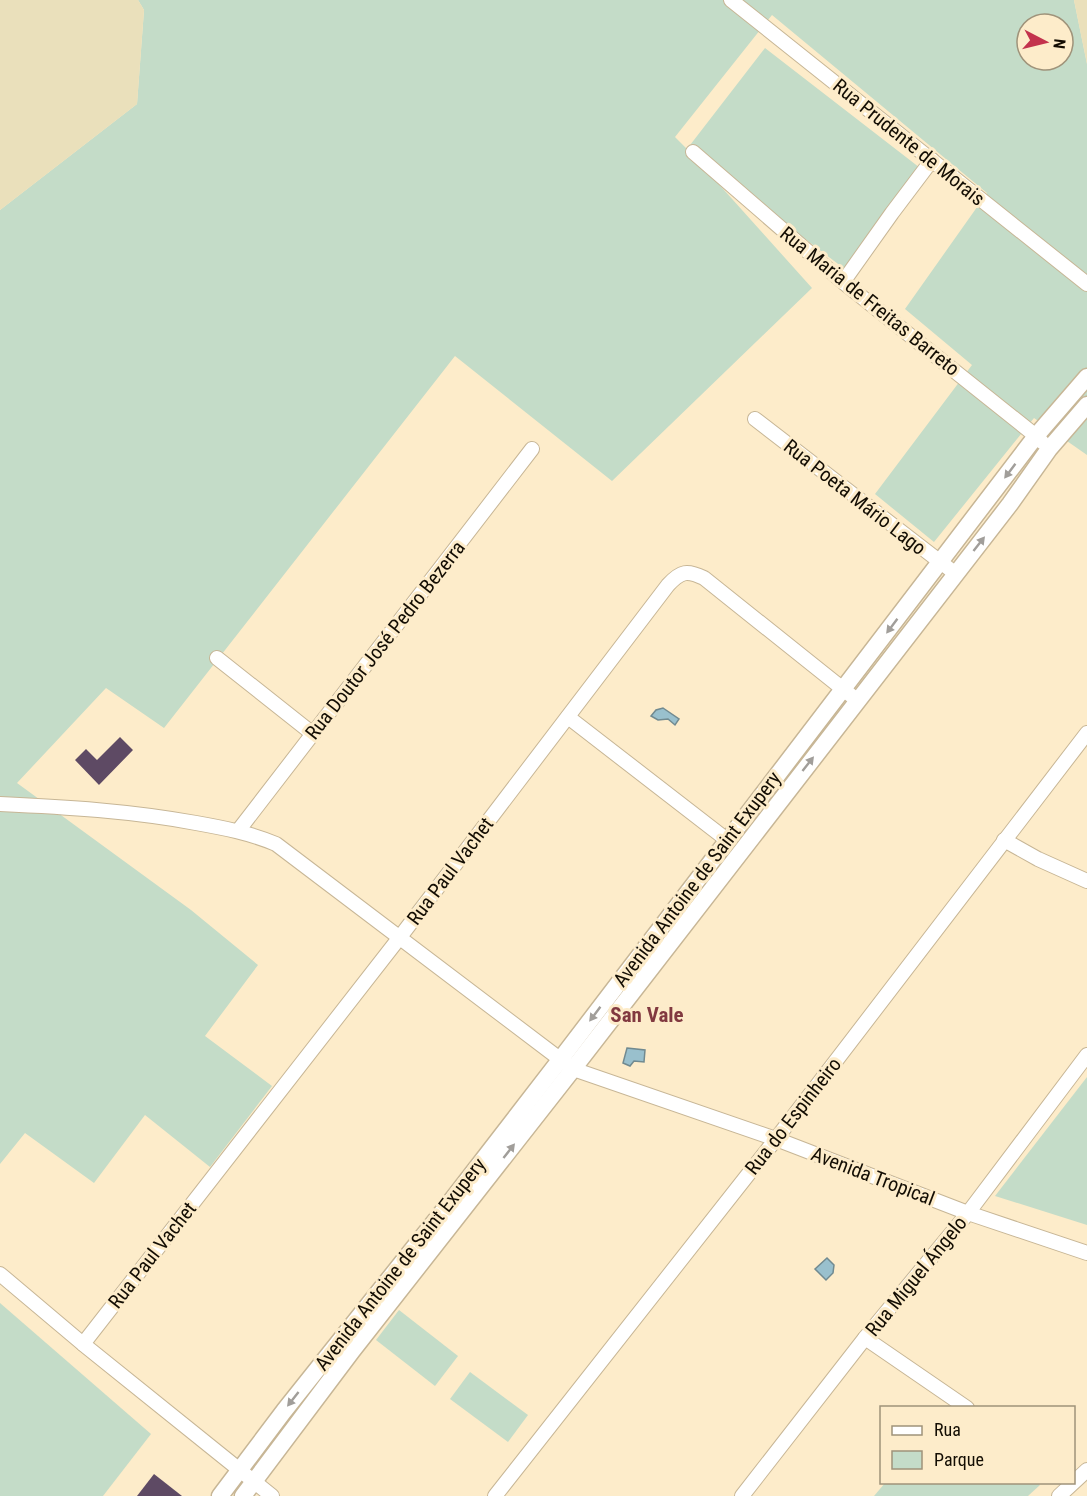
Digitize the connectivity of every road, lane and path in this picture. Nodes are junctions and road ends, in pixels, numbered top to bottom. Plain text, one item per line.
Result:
1 (731, 0) edge
2 (693, 152) dead end
3 (932, 160) junction
4 (843, 282) junction
5 (1087, 284) edge
6 (1087, 377) edge
7 (1087, 405) edge
8 (755, 419) dead end
9 (1036, 436) junction
10 (532, 449) dead end
11 (1049, 449) junction
12 (941, 562) junction
13 (956, 574) junction
14 (217, 658) dead end
15 (844, 689) junction
16 (858, 700) junction
17 (568, 717) junction
18 (1087, 733) edge
19 (313, 734) junction
20 (0, 804) edge
21 (238, 831) junction
22 (727, 840) junction
23 (1004, 840) junction
24 (1087, 881) edge
25 (400, 937) junction
26 (1087, 1055) edge
27 (566, 1065) junction
28 (776, 1139) junction
29 (968, 1213) junction
30 (1087, 1253) edge
31 (0, 1274) edge
32 (390, 1291) junction
33 (865, 1338) junction
34 (83, 1344) junction
35 (966, 1406) edge
36 (1087, 1470) edge
37 (239, 1471) junction
38 (1075, 1480) edge
39 (253, 1482) junction
40 (1071, 1484) edge
41 (220, 1496) edge
42 (243, 1496) edge
43 (272, 1496) edge
44 (495, 1496) edge
45 (742, 1496) edge
46 (1059, 1496) edge

1 - 3 street, Rua Prudente de Morais
2 - 4 street, Rua Maria de Freitas Barreto
3 - 4 street
3 - 5 street, Rua Prudente de Morais
4 - 9 street, Rua Maria de Freitas Barreto
6 - 9 street, Avenida Antoine de Saint Exupery
7 - 11 street, Avenida Antoine de Saint Exupery
8 - 12 street, Rua Poeta Mário Lago
9 - 11 street, Rua Maria de Freitas Barreto
9 -> 12 street, Avenida Antoine de Saint Exupery
10 - 19 street, Rua Doutor José Pedro Bezerra
13 -> 11 street, Avenida Antoine de Saint Exupery
12 - 13 street, Rua Poeta Mário Lago
12 -> 15 street, Avenida Antoine de Saint Exupery
13 - 16 street, Avenida Antoine de Saint Exupery
14 - 19 street
15 - 16 street, Rua Paul Vachet
15 - 17 street, Rua Paul Vachet
15 - 22 street, Avenida Antoine de Saint Exupery
27 -> 16 street, Avenida Antoine de Saint Exupery
17 - 22 street
17 - 25 street, Rua Paul Vachet
18 - 23 street, Rua do Espinheiro
19 - 21 street, Rua Doutor José Pedro Bezerra
20 - 21 street, Avenida Tropical
21 - 25 street, Avenida Tropical
22 -> 27 street, Avenida Antoine de Saint Exupery
23 - 24 street
23 - 28 street, Rua do Espinheiro
25 - 27 street, Avenida Tropical
25 - 34 street, Rua Paul Vachet
26 - 29 street, Rua Miguel Ángelo
27 - 28 street, Avenida Tropical
27 - 32 street, Avenida Antoine de Saint Exupery
28 - 29 street, Avenida Tropical
28 - 44 street, Rua do Espinheiro
29 - 30 street, Avenida Tropical
29 - 33 street, Rua Miguel Ángelo
31 - 34 street
32 -> 37 street, Avenida Antoine de Saint Exupery
32 - 39 street, Avenida Antoine de Saint Exupery
33 - 35 street
33 - 45 street, Rua Miguel Ángelo
34 - 37 street
36 - 38 street
37 - 39 street
37 - 41 street, Avenida Antoine de Saint Exupery
39 - 42 street, Avenida Antoine de Saint Exupery
39 - 43 street
40 - 46 street

